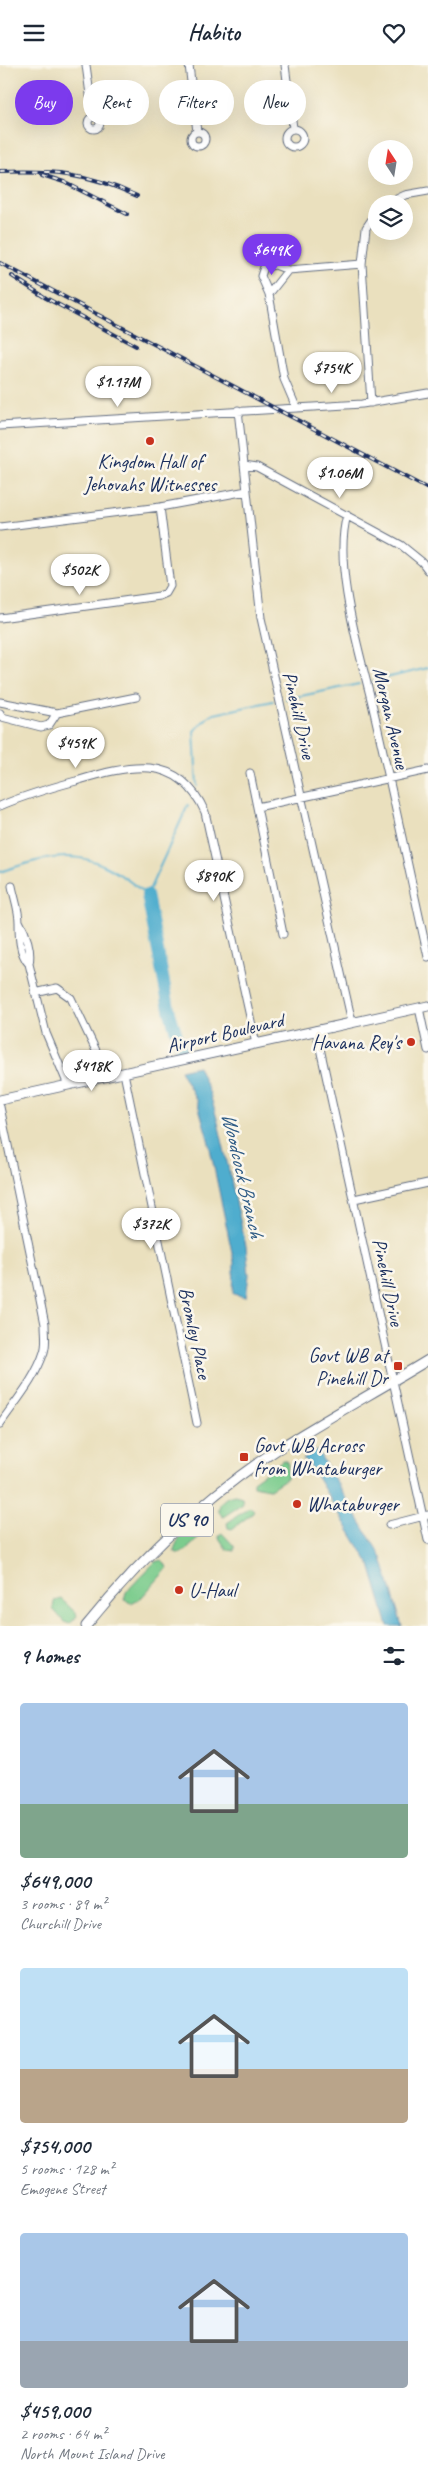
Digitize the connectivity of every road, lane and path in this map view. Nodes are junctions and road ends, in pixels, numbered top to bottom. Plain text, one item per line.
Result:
1 (86, 65) edge
2 (189, 65) edge
3 (285, 65) edge
4 (88, 80) edge
5 (292, 128) dead end
6 (197, 132) dead end
7 (428, 191) edge
8 (413, 195) edge
9 (368, 225) edge
10 (362, 264) junction
11 (288, 270) junction
12 (268, 294) junction
13 (428, 393) edge
14 (371, 403) junction
15 (296, 407) junction
16 (238, 410) junction
17 (0, 426) edge
18 (244, 465) junction
19 (247, 491) junction
20 (160, 507) junction
21 (347, 515) junction
22 (0, 527) edge
23 (428, 571) edge
24 (0, 618) edge
25 (136, 697) dead end
26 (0, 702) edge
27 (0, 713) edge
28 (57, 713) junction
29 (428, 770) edge
30 (250, 773) dead end
31 (388, 779) junction
32 (301, 797) junction
33 (0, 806) edge
34 (257, 807) junction
35 (12, 886) dead end
36 (283, 934) dead end
37 (428, 957) edge
38 (35, 993) junction
39 (424, 1007) edge
40 (352, 1023) junction
41 (316, 1030) junction
42 (256, 1043) junction
43 (428, 1050) edge
44 (124, 1073) junction
45 (108, 1076) junction
46 (68, 1085) junction
47 (0, 1100) edge
48 (0, 1107) edge
49 (428, 1183) edge
50 (354, 1199) junction
51 (428, 1360) edge
52 (393, 1381) junction
53 (197, 1423) dead end
54 (0, 1424) edge
55 (426, 1516) edge
56 (389, 1525) dead end
57 (428, 1540) edge
58 (86, 1626) edge

1 - 4 street
2 - 6 street
3 - 5 street
7 - 8 street
9 - 10 street
10 - 11 street
10 - 14 street
11 - 12 street
11 - 12 street
12 - 15 street
13 - 14 street
14 - 15 street
15 - 16 street
16 - 17 street
16 - 18 street, Pinehill Drive
18 - 19 street, Pinehill Drive
18 - 21 street
19 - 20 street
19 - 32 street, Pinehill Drive
20 - 22 street
20 - 24 street
21 - 23 street
21 - 31 street, Morgan Avenue
25 - 28 street
26 - 28 street
27 - 28 street
29 - 31 street
30 - 34 street
31 - 32 street
31 - 37 street, Morgan Avenue
32 - 34 street
32 - 40 street, Pinehill Drive
33 - 42 street
34 - 36 street
35 - 38 street
38 - 45 street
38 - 46 street
39 - 40 main road, Airport Boulevard
39 - 43 street
40 - 41 main road, Airport Boulevard
41 - 42 main road, Airport Boulevard
41 - 50 street, Pinehill Drive
42 - 44 main road, Airport Boulevard
44 - 45 main road, Airport Boulevard
44 - 53 street, Bromley Place
45 - 46 main road, Airport Boulevard
46 - 47 main road, Airport Boulevard
48 - 54 street
49 - 50 street
50 - 52 street, Pinehill Drive
51 - 52 main road, US 90
52 - 55 street, Pinehill Drive
52 - 58 main road, US 90
55 - 56 street
55 - 57 street, Pinehill Drive

